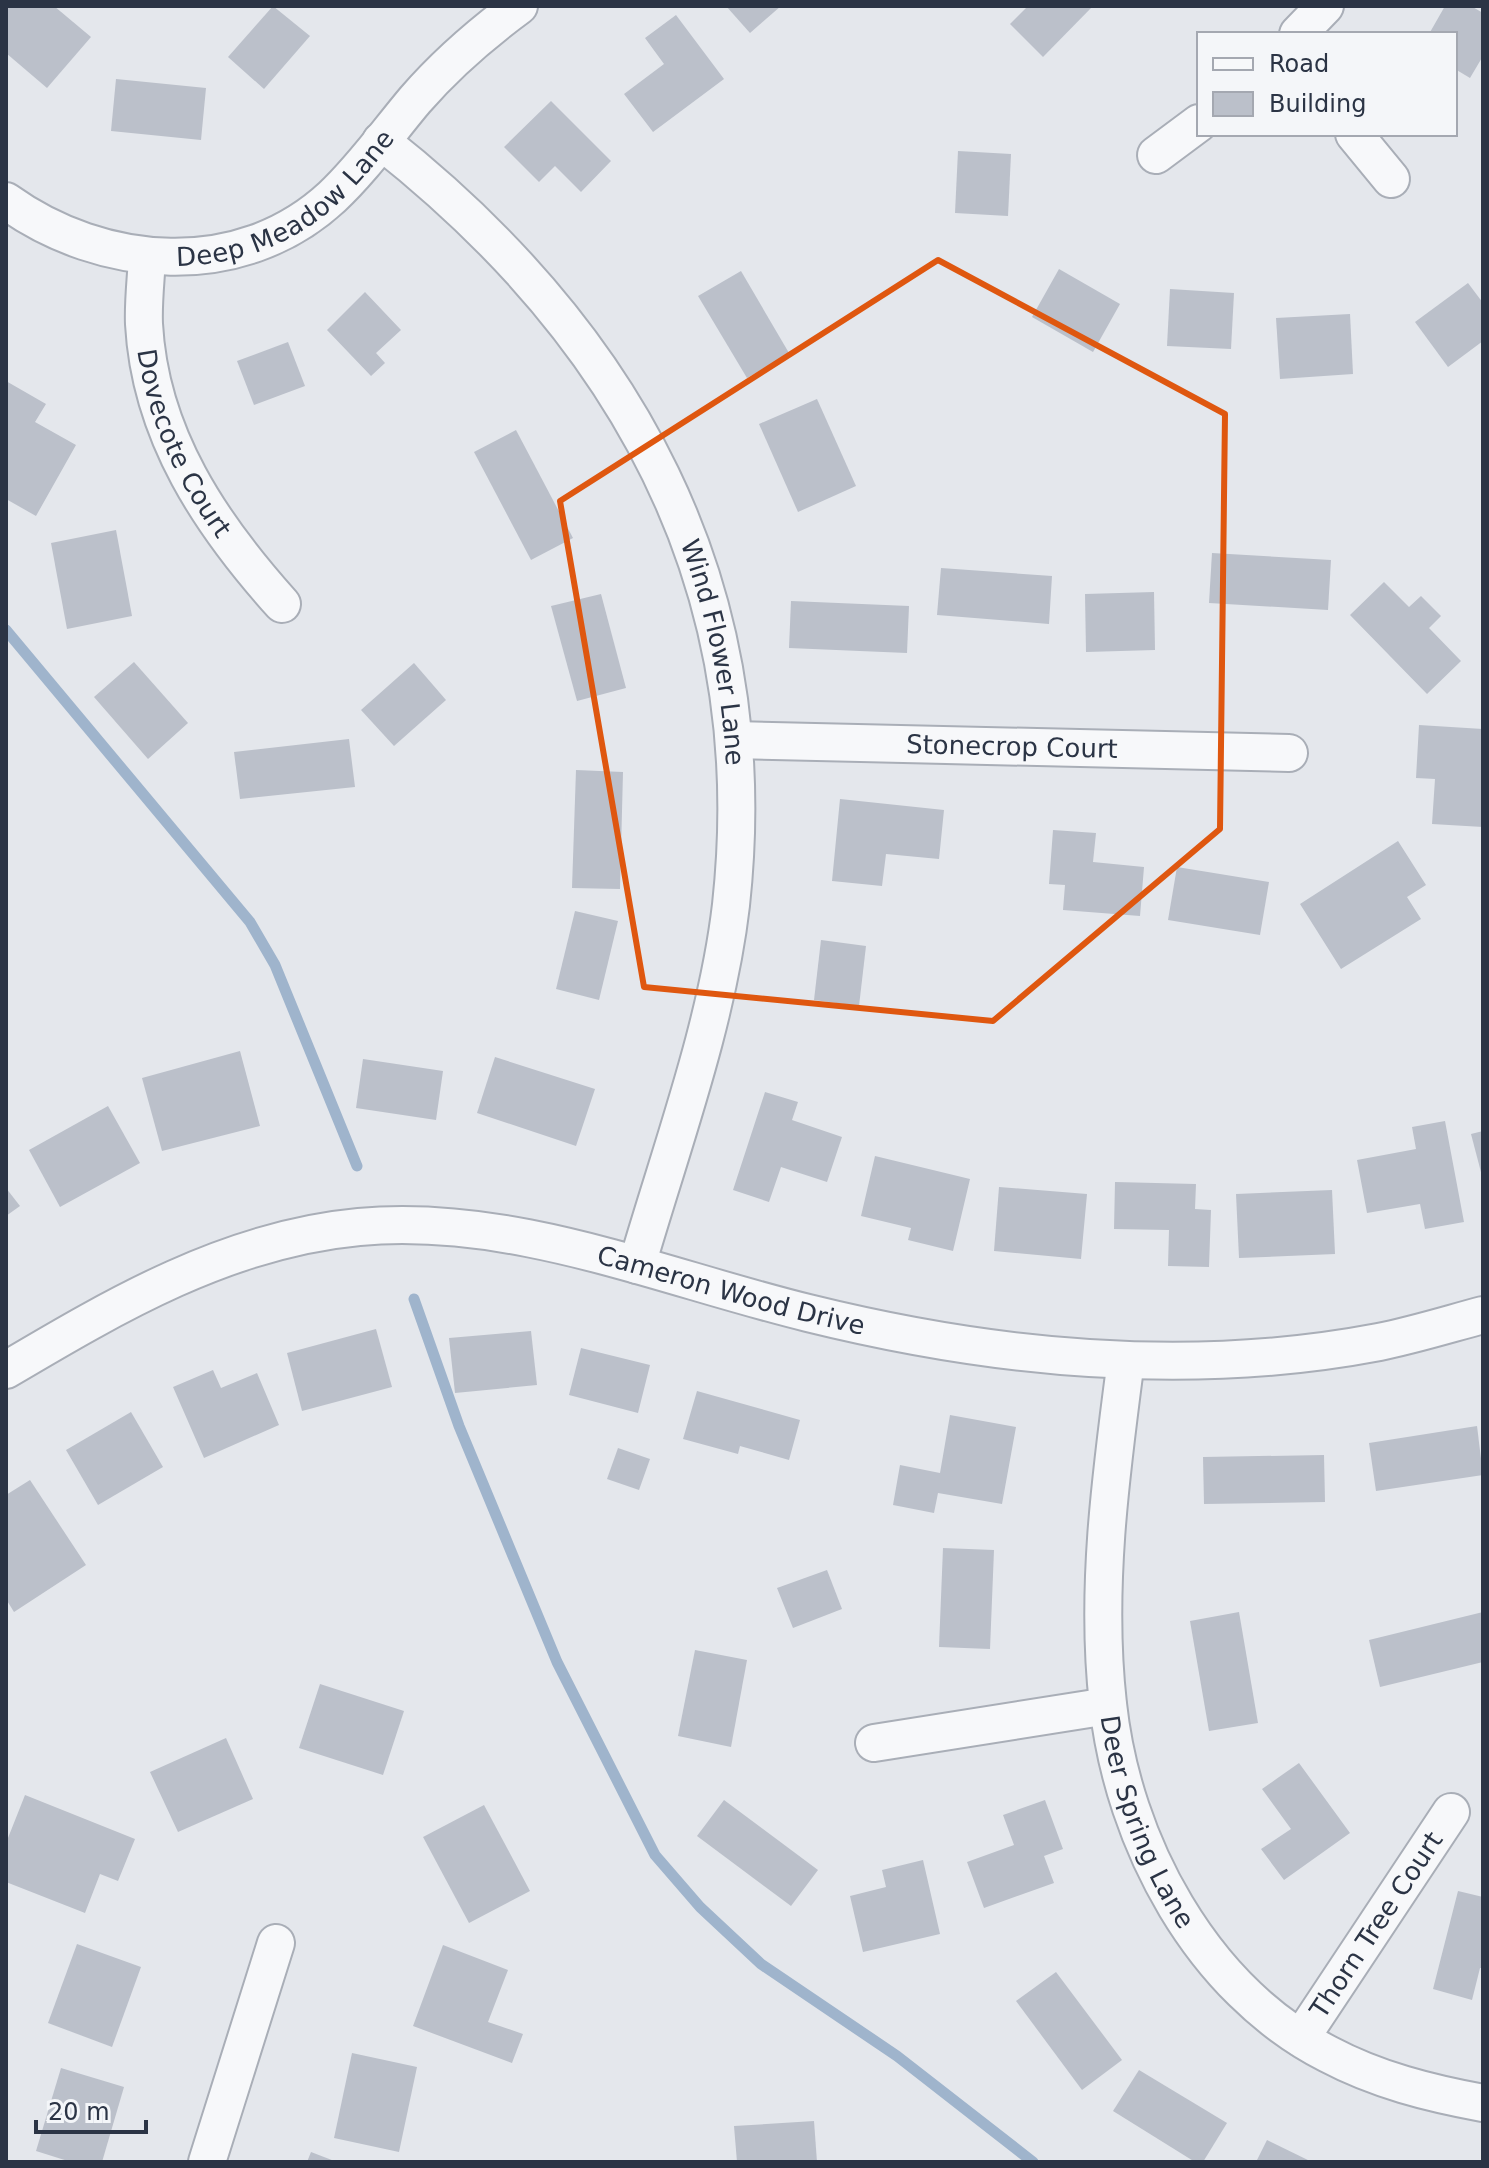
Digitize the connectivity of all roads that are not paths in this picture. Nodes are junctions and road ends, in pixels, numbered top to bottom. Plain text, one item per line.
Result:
1 (519, 6) edge
2 (1325, 6) edge
3 (1300, 32) edge
4 (1197, 124) edge
5 (1356, 136) edge
6 (381, 141) junction
7 (1156, 155) dead end
8 (1391, 179) dead end
9 (6, 201) edge
10 (147, 257) junction
11 (282, 604) dead end
12 (734, 740) junction
13 (1289, 753) dead end
14 (637, 1265) junction
15 (1483, 1315) edge
16 (1126, 1360) junction
17 (6, 1370) edge
18 (1108, 1706) junction
19 (874, 1743) dead end
20 (1451, 1812) dead end
21 (276, 1943) dead end
22 (1301, 2038) junction
23 (1483, 2103) edge
24 (207, 2162) edge

1 - 6 street, Deep Meadow Lane
2 - 3 street
4 - 7 street
5 - 8 street
6 - 10 street, Deep Meadow Lane
6 - 12 street, Wind Flower Lane
9 - 10 street, Deep Meadow Lane
10 - 11 street, Dovecote Court
12 - 13 street, Stonecrop Court
12 - 14 street, Wind Flower Lane
14 - 16 street, Cameron Wood Drive
14 - 17 street, Cameron Wood Drive
15 - 16 street, Cameron Wood Drive
16 - 18 street, Deer Spring Lane
18 - 19 street
18 - 22 street, Deer Spring Lane
20 - 22 street, Thorn Tree Court
21 - 24 street
22 - 23 street, Deer Spring Lane

